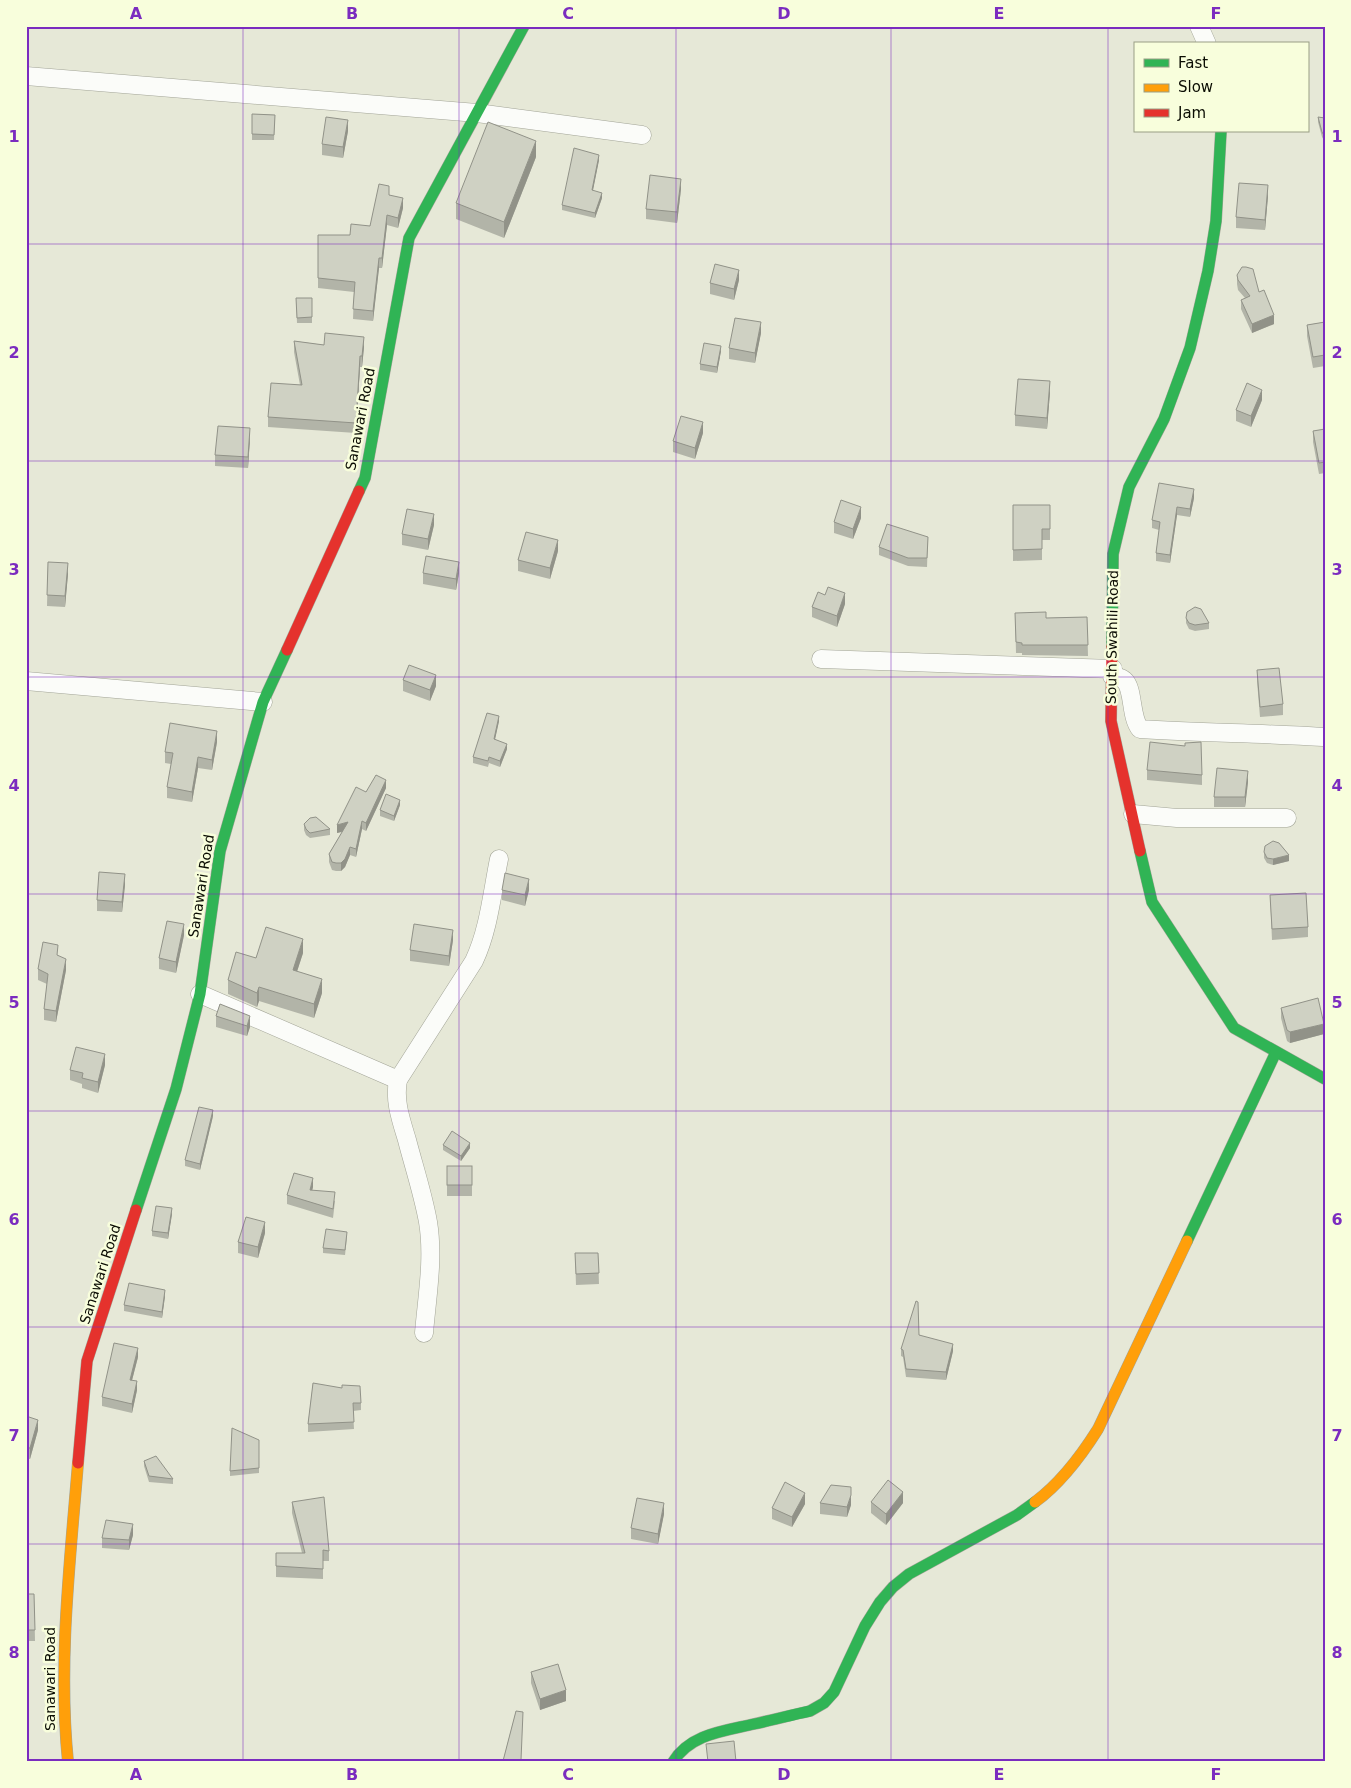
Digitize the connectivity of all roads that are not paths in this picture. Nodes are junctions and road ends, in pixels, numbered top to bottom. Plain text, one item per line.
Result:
1 (524, 26) edge
2 (1199, 26) edge
3 (1206, 42) edge
4 (26, 76) edge
5 (477, 113) junction
6 (1221, 132) edge
7 (642, 135) dead end
8 (821, 659) dead end
9 (1112, 672) junction
10 (26, 680) edge
11 (263, 702) junction
12 (1323, 737) dead end
13 (1132, 814) junction
14 (1287, 818) dead end
15 (499, 859) dead end
16 (200, 994) junction
17 (1276, 1052) junction
18 (1325, 1079) edge
19 (398, 1080) junction
20 (424, 1333) dead end
21 (68, 1762) edge
22 (673, 1762) edge

1 - 5 street, Sanawari Road
2 - 3 street
4 - 5 street
5 - 7 street
5 - 11 street, Sanawari Road
6 - 9 street, South Swahili Road
8 - 9 street
9 - 12 street
9 - 13 street, South Swahili Road
10 - 11 street
11 - 16 street, Sanawari Road
13 - 14 street
13 - 17 street, South Swahili Road
15 - 19 street
16 - 19 street
16 - 21 street, Sanawari Road
17 - 18 street, South Swahili Road
17 - 22 street
19 - 20 street

